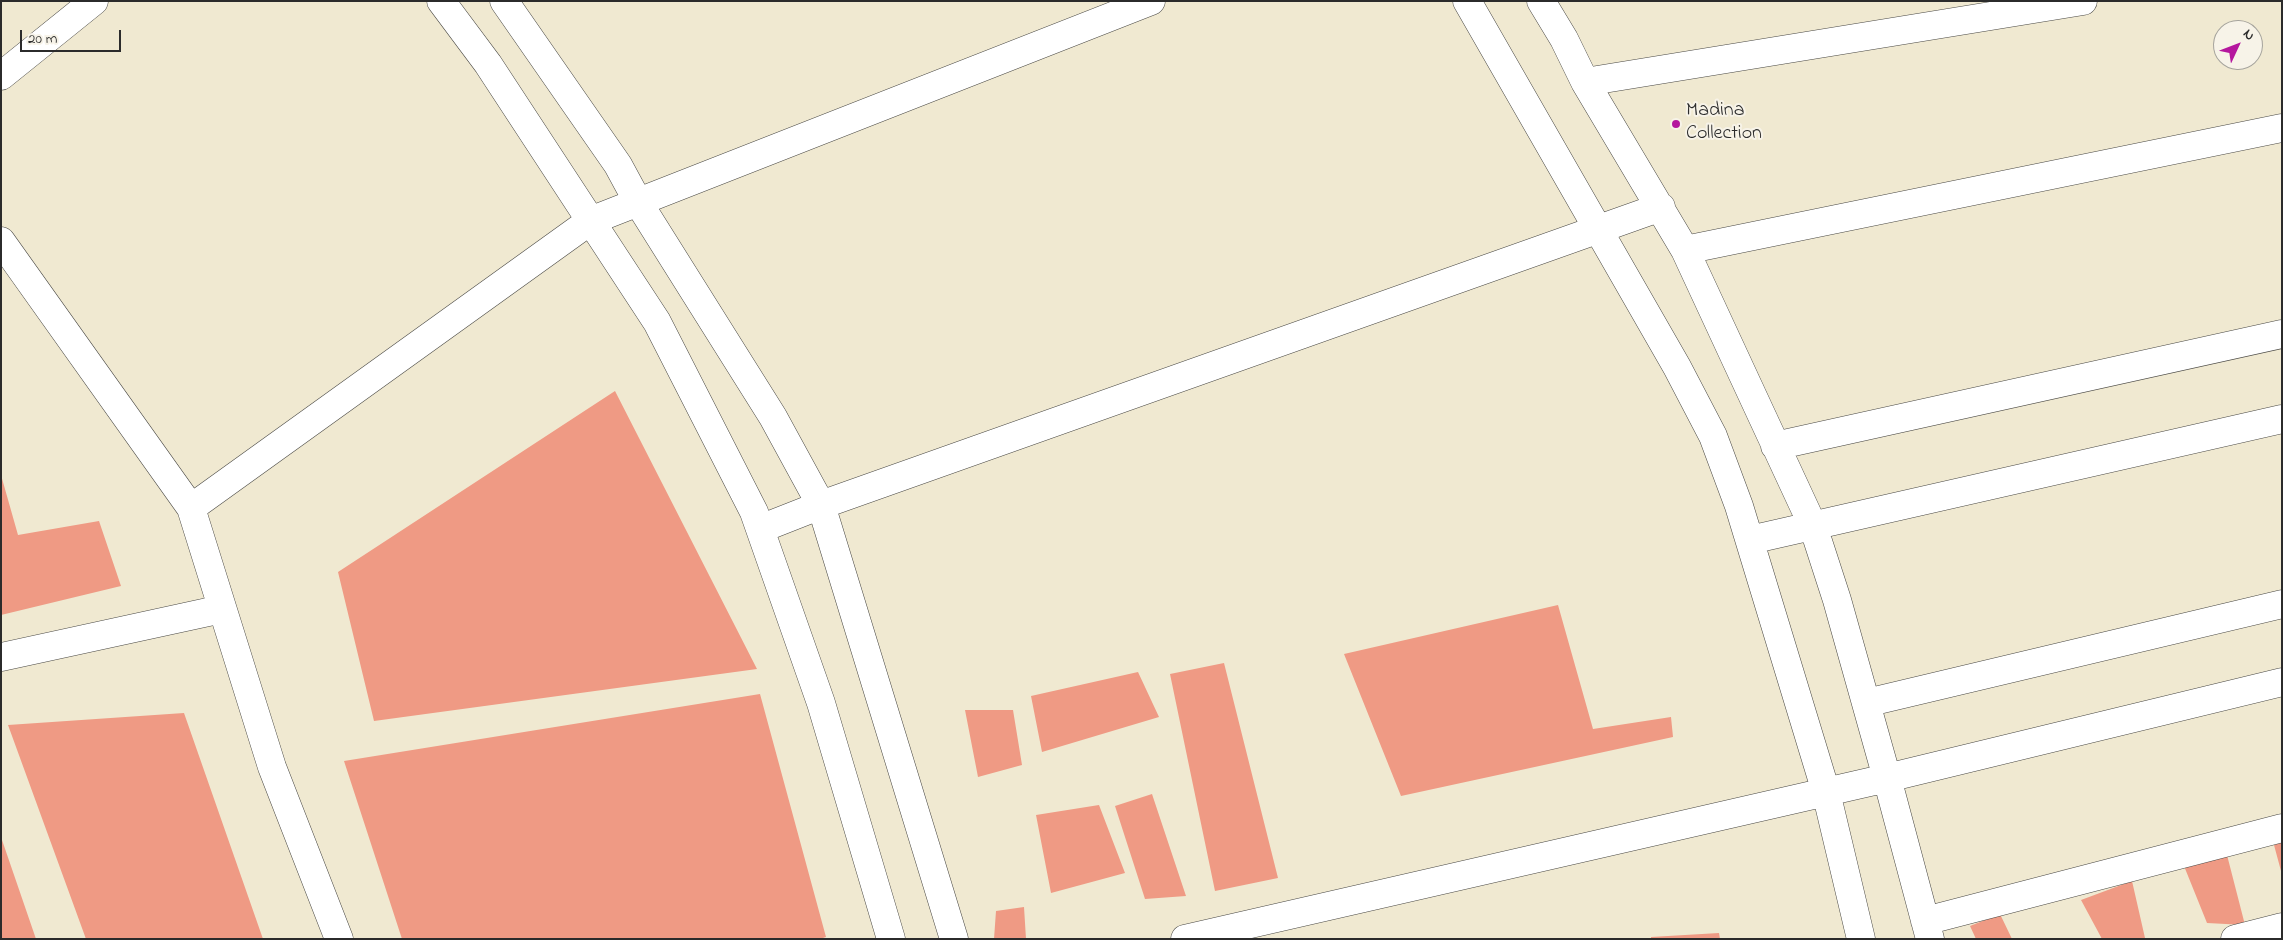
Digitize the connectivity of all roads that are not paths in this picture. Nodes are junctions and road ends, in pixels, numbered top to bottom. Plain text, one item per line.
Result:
1 (94, 1) edge
2 (440, 1) edge
3 (504, 1) edge
4 (1151, 1) edge
5 (1467, 1) edge
6 (1541, 1) edge
7 (2083, 1) edge
8 (1, 76) edge
9 (1585, 82) junction
10 (2282, 128) edge
11 (638, 202) junction
12 (1661, 207) junction
13 (590, 221) junction
14 (1598, 230) junction
15 (1, 242) edge
16 (1685, 250) junction
17 (2282, 334) edge
18 (2282, 419) edge
19 (1776, 446) junction
20 (822, 505) junction
21 (191, 508) junction
22 (1813, 526) junction
23 (760, 529) junction
24 (1750, 540) junction
25 (2282, 604) edge
26 (222, 609) junction
27 (1, 657) edge
28 (2282, 682) edge
29 (1866, 703) junction
30 (1888, 778) junction
31 (1826, 792) junction
32 (2282, 828) edge
33 (2282, 927) edge
34 (1928, 930) edge
35 (339, 939) edge
36 (891, 939) edge
37 (954, 939) edge
38 (1185, 939) edge
39 (1860, 939) edge
40 (2235, 939) edge

1 - 8 street
2 - 13 street
3 - 11 street
4 - 11 street
5 - 14 street
6 - 9 street
7 - 9 street
9 - 12 street
10 - 16 street
11 - 13 street
11 - 20 street
12 - 14 street
12 - 16 street
13 - 21 street
13 - 23 street
14 - 20 street
14 - 24 street
15 - 21 street
16 - 19 street
17 - 19 street
18 - 22 street
19 - 22 street
20 - 23 street
20 - 37 street
21 - 26 street
22 - 24 street
22 - 29 street
23 - 36 street
24 - 31 street
25 - 29 street
26 - 27 street
26 - 35 street
28 - 30 street
29 - 30 street
30 - 31 street
30 - 34 street
31 - 38 street
31 - 39 street
32 - 34 street
33 - 40 street

